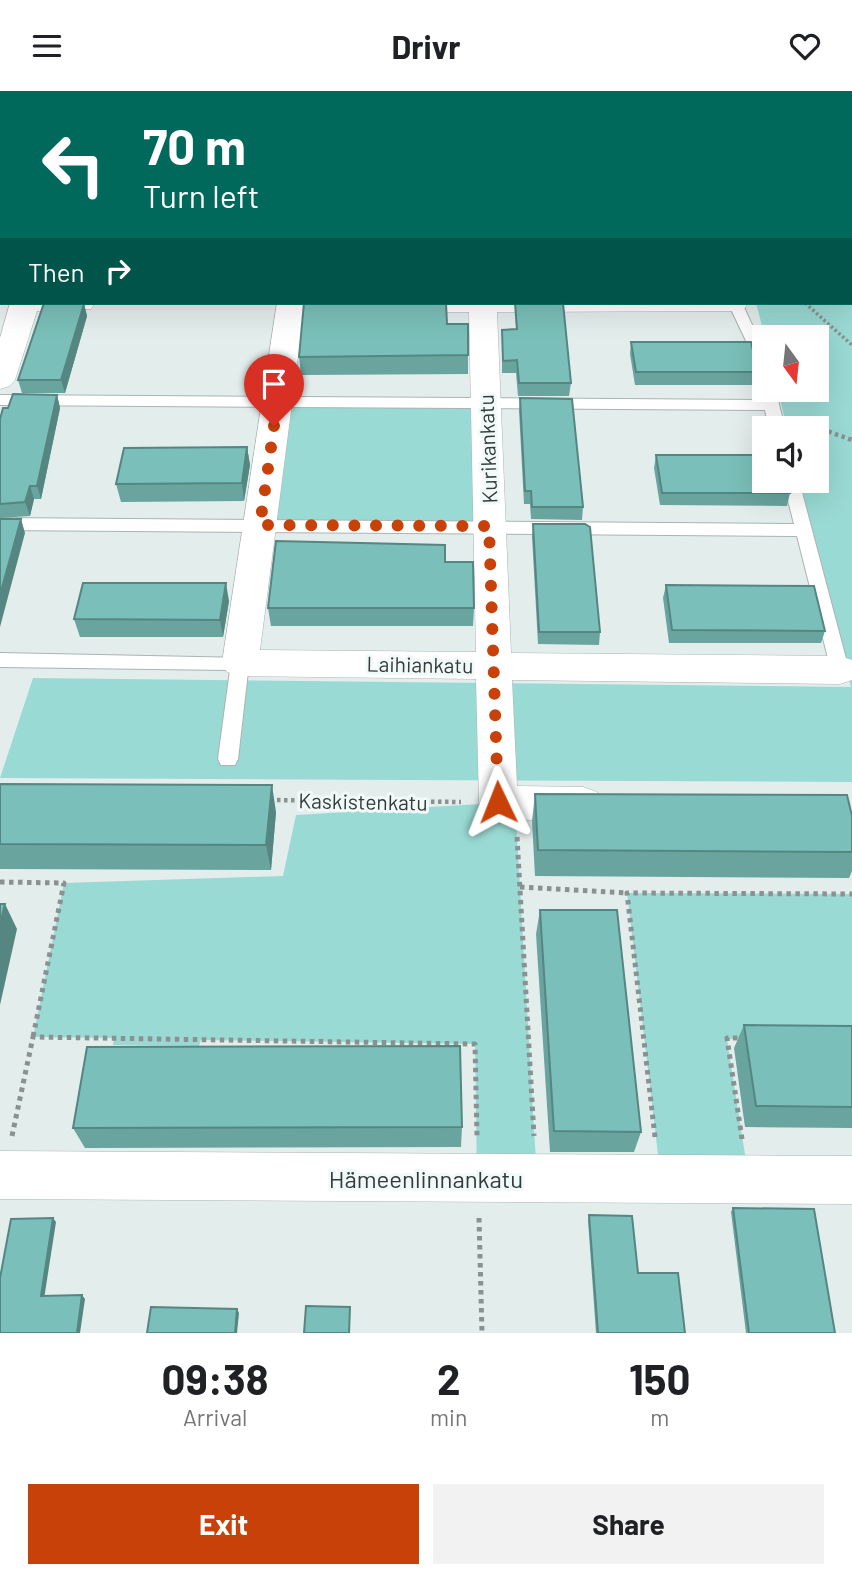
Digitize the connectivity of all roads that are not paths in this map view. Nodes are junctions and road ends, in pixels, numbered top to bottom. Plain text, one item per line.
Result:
1 (24, 305) edge
2 (291, 305) edge
3 (482, 305) edge
4 (736, 305) edge
5 (752, 339) edge
6 (0, 380) edge
7 (752, 397) edge
8 (0, 400) edge
9 (277, 401) junction
10 (485, 403) junction
11 (794, 493) edge
12 (0, 524) edge
13 (260, 525) junction
14 (489, 526) junction
15 (803, 530) junction
16 (0, 660) edge
17 (240, 663) junction
18 (493, 665) junction
19 (840, 670) joint
20 (228, 759) dead end
21 (612, 803) edge
22 (1, 1175) edge
23 (852, 1180) edge

1 - 6 street
2 - 9 street
3 - 10 street, Kurikankatu
4 - 5 lane
7 - 10 lane
8 - 9 lane
9 - 10 lane
9 - 13 street
10 - 14 street, Kurikankatu
11 - 15 lane
12 - 13 lane
13 - 14 lane
13 - 17 street
14 - 15 lane
14 - 18 street, Kurikankatu
15 - 19 lane
16 - 17 lane, Laihiankatu
17 - 18 street, Laihiankatu
17 - 20 lane
18 - 19 street, Laihiankatu
18 - 21 street, Kurikankatu
22 - 23 street, Hämeenlinnankatu

